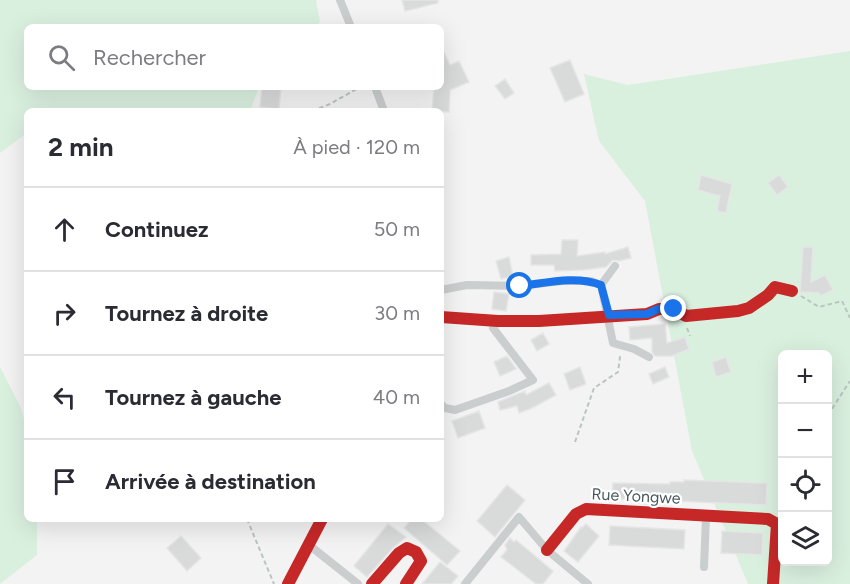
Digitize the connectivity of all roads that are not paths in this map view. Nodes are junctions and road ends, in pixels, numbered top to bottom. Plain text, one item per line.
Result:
1 (340, 0) edge
2 (350, 24) edge
3 (376, 90) edge
4 (383, 108) edge
5 (615, 266) dead end
6 (601, 285) junction
7 (444, 289) edge
8 (792, 291) road end
9 (609, 315) junction
10 (444, 317) edge
11 (498, 321) junction
12 (649, 357) dead end
13 (444, 407) edge
14 (706, 516) junction
15 (320, 522) edge
16 (309, 545) junction
17 (547, 550) junction
18 (704, 567) dead end
19 (288, 584) edge
20 (358, 584) edge
21 (372, 584) edge
22 (406, 584) edge
23 (465, 584) edge
24 (588, 584) edge
25 (773, 584) edge

1 - 2 street
3 - 4 street
5 - 6 street
6 - 7 street
6 - 9 street
8 - 9 street
9 - 11 street
9 - 12 street
10 - 11 street
11 - 13 street
14 - 17 street, Rue Yongwe
14 - 18 street
14 - 25 street, Rue Yongwe
15 - 16 street
16 - 19 street
16 - 20 street
17 - 23 street
17 - 24 street
21 - 22 street

